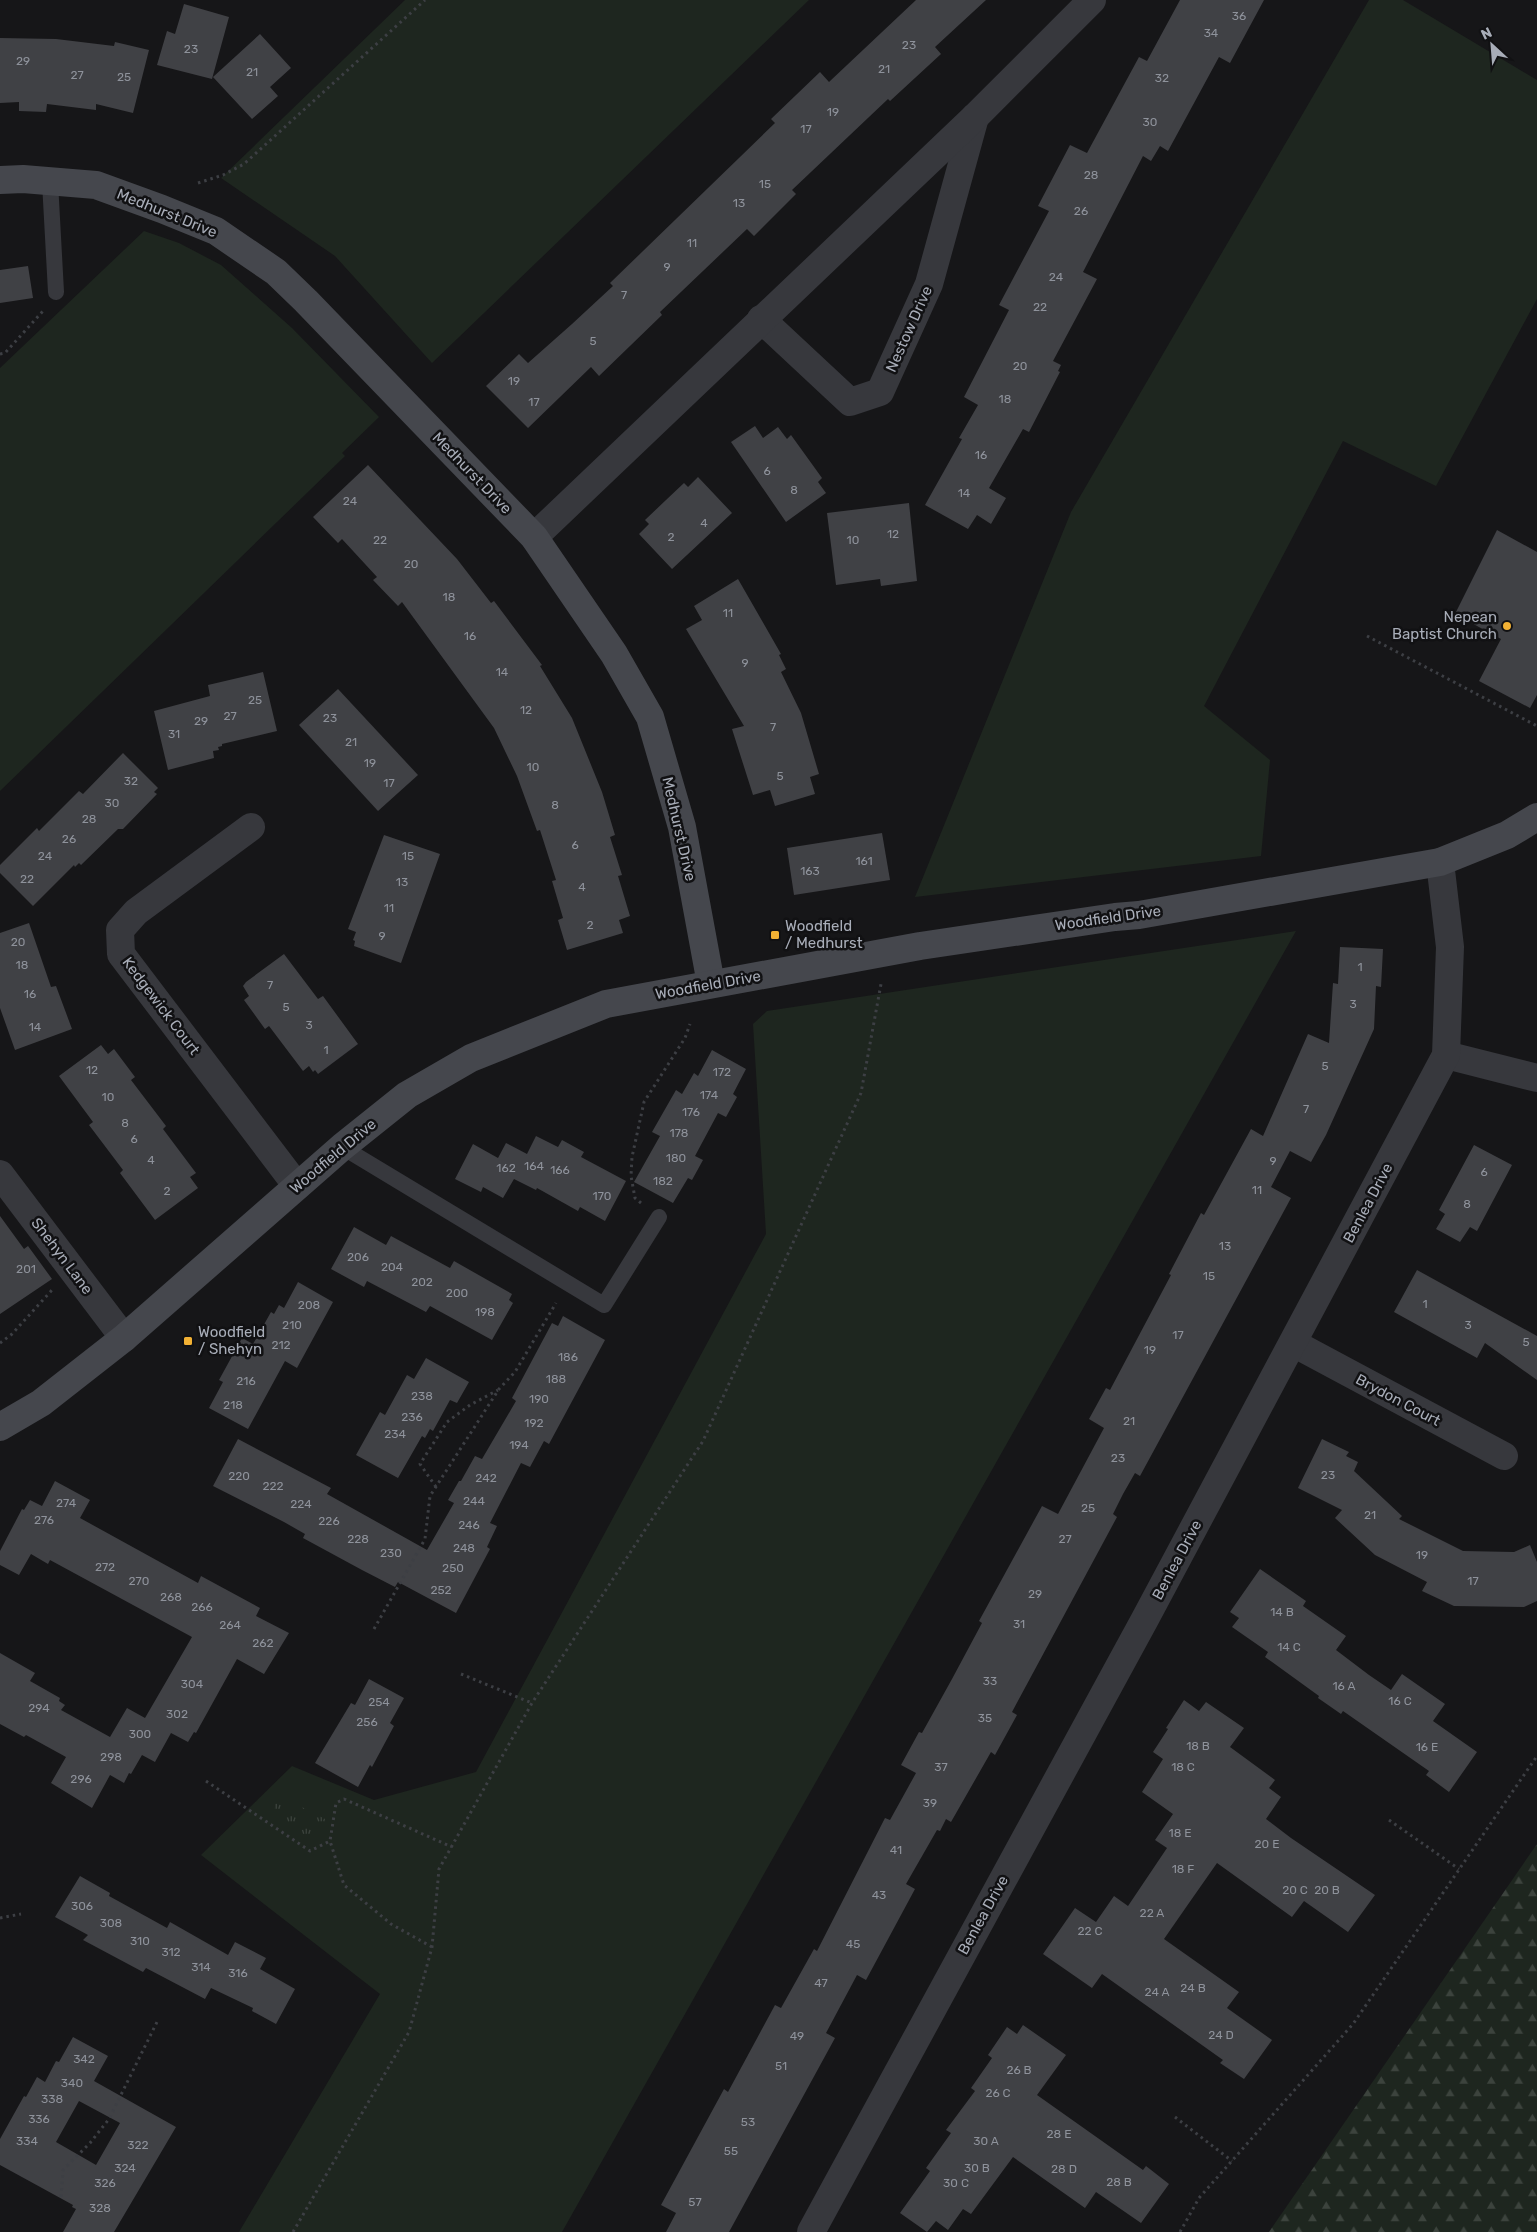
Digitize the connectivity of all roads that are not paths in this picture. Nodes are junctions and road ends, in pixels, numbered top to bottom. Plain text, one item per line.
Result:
1 (1092, 0) edge
2 (975, 117) junction
3 (0, 180) edge
4 (50, 182) junction
5 (56, 292) road end
6 (761, 319) junction
7 (534, 537) junction
8 (1537, 817) edge
9 (251, 827) dead end
10 (1440, 862) junction
11 (711, 984) junction
12 (1446, 1055) junction
13 (1537, 1078) edge
14 (342, 1147) junction
15 (0, 1174) edge
16 (297, 1186) junction
17 (658, 1217) road end
18 (124, 1338) junction
19 (1293, 1343) junction
20 (0, 1426) edge
21 (1504, 1456) dead end
22 (811, 2232) edge

1 - 2 street, Nestow Drive
2 - 6 street, Nestow Drive
2 - 6 street, Nestow Drive
3 - 4 street, Medhurst Drive
4 - 5 lane
4 - 7 street, Medhurst Drive
6 - 7 street, Nestow Drive
7 - 11 street, Medhurst Drive
8 - 10 street, Woodfield Drive
9 - 16 street, Kedgewick Court
10 - 11 street, Woodfield Drive
10 - 12 street, Benlea Drive
11 - 14 street, Woodfield Drive
12 - 13 street
12 - 19 street, Benlea Drive
14 - 16 street, Woodfield Drive
14 - 17 lane
15 - 18 street, Shehyn Lane
16 - 18 street, Woodfield Drive
18 - 20 street, Woodfield Drive
19 - 21 street, Brydon Court
19 - 22 street, Benlea Drive

